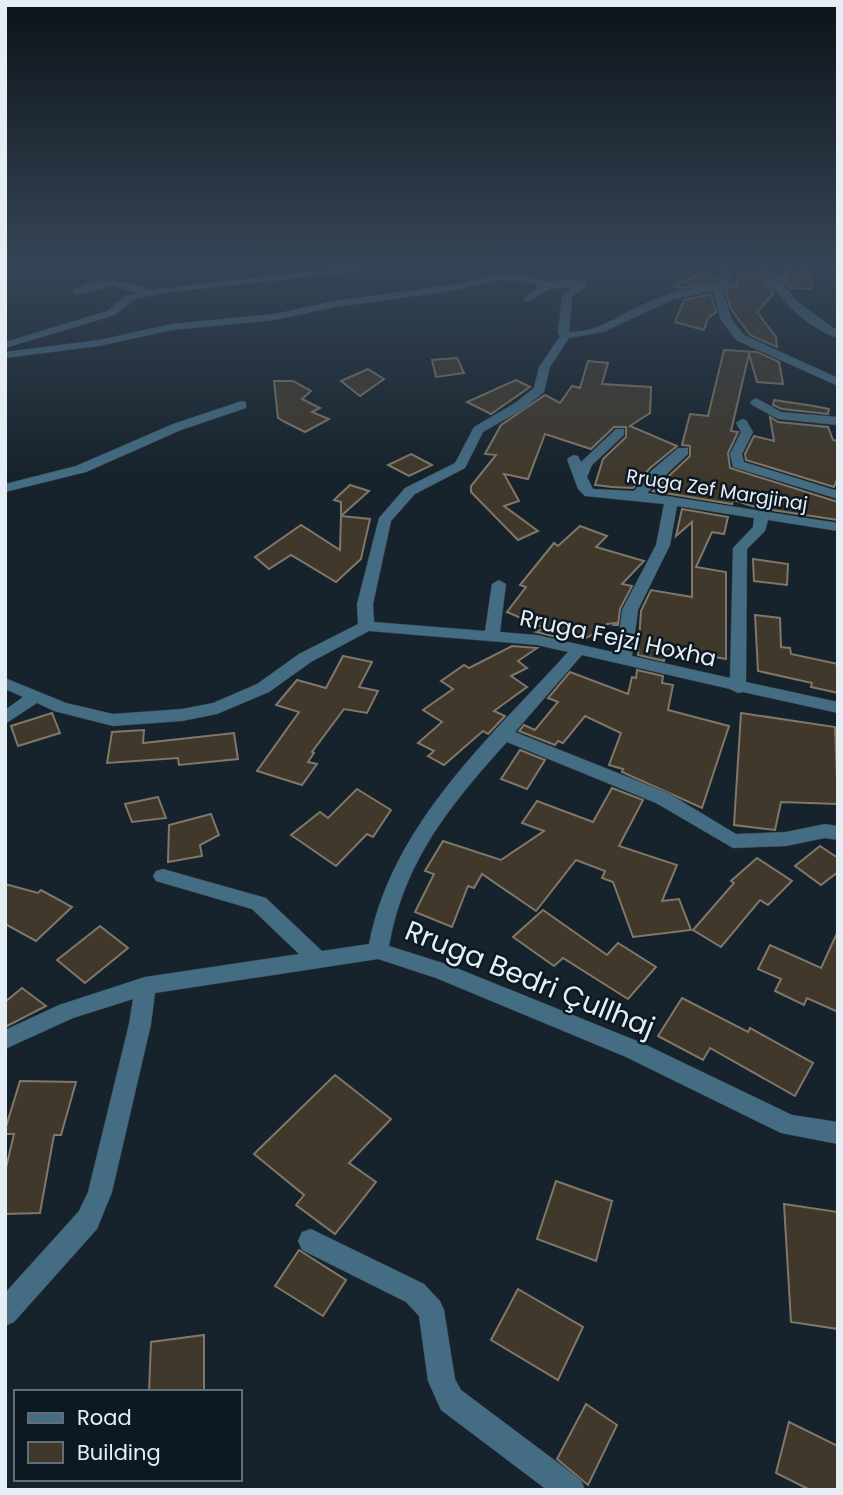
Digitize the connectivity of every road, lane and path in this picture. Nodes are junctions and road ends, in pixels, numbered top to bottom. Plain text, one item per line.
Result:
1 (41, 335) edge
2 (137, 335) edge
3 (566, 335) edge
4 (739, 335) edge
5 (5, 346) edge
6 (5, 355) edge
7 (838, 383) edge
8 (756, 402) dead end
9 (242, 405) dead end
10 (838, 421) edge
11 (742, 423) dead end
12 (620, 432) dead end
13 (683, 451) dead end
14 (573, 459) dead end
15 (580, 478) junction
16 (5, 488) edge
17 (838, 495) edge
18 (638, 496) junction
19 (671, 502) junction
20 (761, 515) junction
21 (838, 527) edge
22 (499, 584) dead end
23 (366, 626) junction
24 (492, 636) junction
25 (578, 650) junction
26 (624, 660) junction
27 (5, 683) edge
28 (738, 688) junction
29 (34, 697) junction
30 (838, 708) edge
31 (5, 718) edge
32 (503, 734) junction
33 (838, 834) edge
34 (163, 876) dead end
35 (378, 951) junction
36 (318, 960) junction
37 (145, 986) junction
38 (5, 1040) edge
39 (838, 1133) edge
40 (311, 1241) dead end
41 (5, 1313) edge
42 (571, 1490) edge

1 - 5 street
2 - 6 street
3 - 23 street
4 - 7 street
8 - 10 street
9 - 16 street
11 - 17 street
12 - 15 street
13 - 18 street
14 - 15 street
15 - 18 street, Rruga Zef Margjinaj
18 - 19 street, Rruga Zef Margjinaj
19 - 20 street, Rruga Zef Margjinaj
19 - 26 street
20 - 21 street, Rruga Zef Margjinaj
20 - 28 street
22 - 24 street
23 - 24 street, Rruga Fejzi Hoxha
23 - 29 street
24 - 25 street, Rruga Fejzi Hoxha
25 - 26 street, Rruga Fejzi Hoxha
25 - 32 street
26 - 28 street, Rruga Fejzi Hoxha
27 - 29 street
28 - 30 street, Rruga Fejzi Hoxha
29 - 31 street
32 - 33 street
32 - 35 street
34 - 36 street
35 - 36 street, Rruga Bedri Çullhaj
35 - 39 street, Rruga Bedri Çullhaj
36 - 37 street, Rruga Bedri Çullhaj
37 - 38 street, Rruga Bedri Çullhaj
37 - 41 street
40 - 42 street

